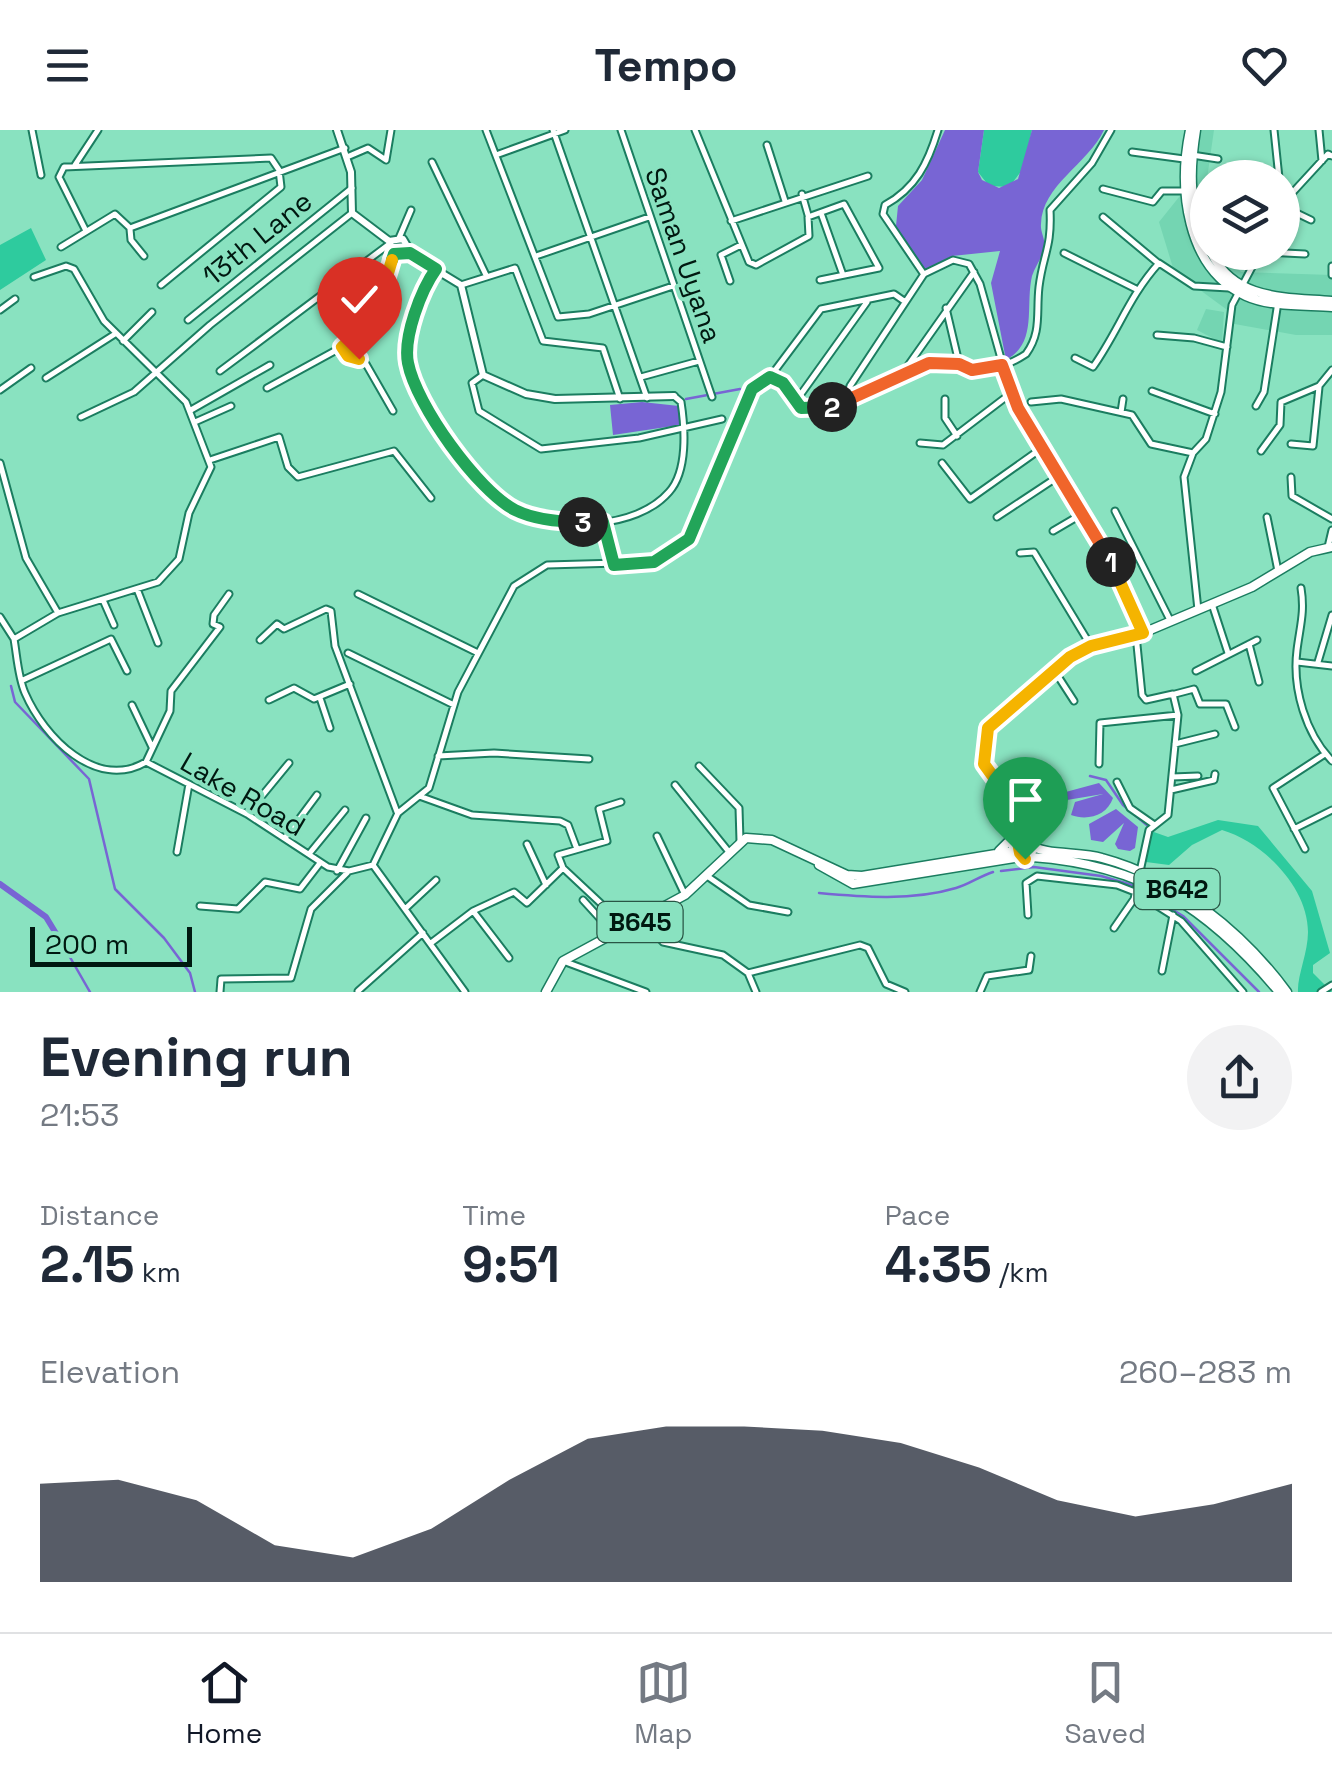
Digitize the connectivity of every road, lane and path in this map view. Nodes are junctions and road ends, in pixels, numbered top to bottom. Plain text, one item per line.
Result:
1 (32, 130) edge
2 (98, 130) edge
3 (337, 130) edge
4 (391, 130) edge
5 (486, 130) edge
6 (565, 130) edge
7 (621, 130) edge
8 (695, 130) edge
9 (938, 130) edge
10 (1112, 130) edge
11 (1193, 130) edge
12 (1274, 130) edge
13 (1319, 130) edge
14 (554, 132) edge
15 (767, 145) dead end
16 (1132, 152) dead end
17 (346, 153) junction
18 (496, 155) junction
19 (1332, 156) edge
20 (1188, 157) junction
21 (1218, 159) dead end
22 (1277, 160) edge
23 (1322, 161) junction
24 (432, 162) dead end
25 (74, 167) junction
26 (279, 170) junction
27 (41, 174) dead end
28 (868, 176) dead end
29 (1190, 180) edge
30 (1300, 185) edge
31 (352, 188) junction
32 (1103, 190) dead end
33 (1184, 191) junction
34 (802, 194) junction
35 (784, 202) junction
36 (410, 210) dead end
37 (352, 213) junction
38 (821, 213) junction
39 (1300, 214) edge
40 (649, 217) junction
41 (808, 217) junction
42 (1103, 217) dead end
43 (1311, 220) dead end
44 (731, 221) junction
45 (130, 228) junction
46 (85, 229) junction
47 (592, 236) junction
48 (400, 238) junction
49 (389, 243) junction
50 (742, 245) junction
51 (61, 247) dead end
52 (410, 253) junction
53 (1064, 253) dead end
54 (394, 254) junction
55 (1300, 254) edge
56 (1305, 254) dead end
57 (144, 256) dead end
58 (536, 256) junction
59 (1159, 264) junction
60 (1332, 266) edge
61 (436, 269) junction
62 (1224, 270) edge
63 (1249, 270) edge
64 (974, 272) junction
65 (924, 274) junction
66 (1332, 274) edge
67 (486, 275) junction
68 (843, 275) junction
69 (34, 278) dead end
70 (820, 280) dead end
71 (730, 281) dead end
72 (162, 285) dead end
73 (461, 285) junction
74 (673, 286) junction
75 (1237, 287) junction
76 (1136, 288) junction
77 (15, 299) dead end
78 (867, 302) junction
79 (905, 302) junction
80 (1278, 302) junction
81 (616, 304) junction
82 (1332, 304) edge
83 (946, 308) junction
84 (0, 310) edge
85 (152, 312) dead end
86 (188, 320) dead end
87 (116, 334) junction
88 (1156, 335) dead end
89 (123, 341) junction
90 (342, 347) junction
91 (1227, 348) junction
92 (1075, 358) dead end
93 (699, 361) junction
94 (270, 364) dead end
95 (959, 364) junction
96 (1002, 365) junction
97 (30, 368) dead end
98 (220, 370) dead end
99 (1332, 370) edge
100 (159, 371) junction
101 (902, 374) junction
102 (483, 375) junction
103 (640, 377) junction
104 (770, 377) junction
105 (46, 378) dead end
106 (1319, 386) junction
107 (267, 388) dead end
108 (0, 390) edge
109 (1152, 392) dead end
110 (711, 394) dead end
111 (1011, 394) junction
112 (674, 396) joint
113 (620, 398) junction
114 (647, 398) junction
115 (855, 399) junction
116 (945, 399) dead end
117 (1123, 399) dead end
118 (795, 401) junction
119 (1031, 402) dead end
120 (232, 406) dead end
121 (1256, 406) dead end
122 (191, 410) junction
123 (393, 411) dead end
124 (1121, 412) junction
125 (1215, 414) junction
126 (81, 417) dead end
127 (722, 418) dead end
128 (195, 422) junction
129 (683, 429) junction
130 (957, 436) junction
131 (920, 443) dead end
132 (1291, 444) dead end
133 (1042, 448) junction
134 (1261, 451) dead end
135 (1194, 453) junction
136 (210, 460) junction
137 (0, 462) edge
138 (942, 463) dead end
139 (1060, 476) junction
140 (1290, 477) dead end
141 (8, 489) junction
142 (0, 491) edge
143 (431, 498) dead end
144 (1115, 511) dead end
145 (1082, 514) junction
146 (998, 517) dead end
147 (1267, 517) dead end
148 (1332, 519) edge
149 (603, 522) junction
150 (1332, 530) edge
151 (1054, 531) dead end
152 (1330, 547) edge
153 (1020, 553) dead end
154 (614, 565) junction
155 (1278, 571) junction
156 (1301, 588) dead end
157 (137, 589) junction
158 (228, 594) dead end
159 (358, 594) dead end
160 (103, 599) junction
161 (1212, 604) junction
162 (1198, 610) junction
163 (58, 613) junction
164 (1332, 615) edge
165 (0, 617) edge
166 (1171, 621) junction
167 (114, 625) dead end
168 (1140, 634) junction
169 (14, 639) junction
170 (260, 640) dead end
171 (1257, 640) dead end
172 (158, 643) dead end
173 (1249, 644) junction
174 (1091, 646) junction
175 (348, 653) dead end
176 (478, 653) junction
177 (1228, 654) junction
178 (1296, 662) junction
179 (1318, 662) junction
180 (1332, 666) edge
181 (1053, 669) junction
182 (1196, 670) dead end
183 (127, 671) dead end
184 (22, 680) junction
185 (1260, 682) dead end
186 (350, 684) junction
187 (1173, 694) junction
188 (320, 698) junction
189 (268, 700) dead end
190 (1074, 701) dead end
191 (132, 705) dead end
192 (454, 705) junction
193 (1178, 715) junction
194 (1235, 727) dead end
195 (330, 728) dead end
196 (1214, 734) dead end
197 (1175, 744) junction
198 (153, 748) junction
199 (1325, 754) junction
200 (436, 756) junction
201 (590, 759) dead end
202 (146, 762) junction
203 (1332, 762) edge
204 (289, 763) dead end
205 (1099, 764) dead end
206 (699, 766) dead end
207 (1214, 774) dead end
208 (1198, 776) dead end
209 (1172, 777) junction
210 (1116, 782) dead end
211 (189, 784) junction
212 (675, 785) dead end
213 (1171, 790) junction
214 (317, 795) dead end
215 (422, 797) junction
216 (1010, 800) junction
217 (621, 802) dead end
218 (345, 810) dead end
219 (1332, 810) edge
220 (398, 813) junction
221 (247, 814) junction
222 (366, 818) dead end
223 (1014, 819) junction
224 (1153, 824) junction
225 (1294, 829) junction
226 (657, 836) dead end
227 (285, 838) junction
228 (740, 841) junction
229 (527, 844) dead end
230 (576, 849) junction
231 (1305, 849) dead end
232 (1032, 850) junction
233 (1020, 851) junction
234 (176, 852) dead end
235 (729, 852) junction
236 (995, 854) junction
237 (309, 855) junction
238 (807, 856) junction
239 (320, 863) junction
240 (373, 865) junction
241 (563, 868) junction
242 (337, 870) junction
243 (349, 871) junction
244 (1140, 874) junction
245 (707, 876) junction
246 (436, 880) dead end
247 (546, 884) junction
248 (1135, 892) junction
249 (686, 894) junction
250 (583, 900) dead end
251 (200, 906) dead end
252 (406, 908) junction
253 (473, 912) junction
254 (788, 912) dead end
255 (1028, 915) dead end
256 (1174, 915) junction
257 (644, 920) junction
258 (626, 928) junction
259 (1114, 928) dead end
260 (424, 933) junction
261 (614, 934) junction
262 (431, 944) junction
263 (1032, 956) dead end
264 (509, 958) dead end
265 (563, 962) junction
266 (1162, 971) dead end
267 (748, 973) junction
268 (1332, 985) edge
269 (358, 991) edge
270 (220, 992) edge
271 (465, 992) edge
272 (546, 992) edge
273 (646, 992) edge
274 (756, 992) edge
275 (905, 992) edge
276 (980, 992) edge
277 (1243, 992) edge
278 (1278, 992) edge
279 (1288, 992) edge
280 (1321, 992) edge

1 - 27 street
2 - 25 street
3 - 17 street
4 - 17 street
5 - 18 street
6 - 14 street
7 - 40 street, Saman Uyana
8 - 44 street
9 - 65 street
10 - 96 street
11 - 20 main road
12 - 22 street
13 - 23 street
14 - 18 street
14 - 47 street
15 - 35 street
16 - 20 street
17 - 26 street
17 - 31 street
18 - 58 street
19 - 23 street
20 - 21 street
20 - 29 main road
20 - 33 main road
23 - 30 street
24 - 67 street
25 - 26 street
25 - 46 street
26 - 45 street
26 - 72 street
28 - 34 street
31 - 37 street
31 - 86 street, 13th Lane
32 - 33 street
33 - 75 main road
34 - 35 street
34 - 41 street
35 - 44 street
36 - 48 street
37 - 49 street
37 - 100 street
38 - 41 street
38 - 68 street
38 - 68 street
39 - 43 street
40 - 47 street
40 - 74 street, Saman Uyana
41 - 50 street
42 - 59 street
44 - 50 street
45 - 46 street
45 - 57 street
46 - 51 street
47 - 58 street
47 - 81 street
48 - 49 street
48 - 52 street
49 - 54 street
49 - 98 street
50 - 71 street
52 - 54 street
52 - 61 street
53 - 76 street
54 - 90 street
55 - 56 street
58 - 81 street
59 - 75 street
59 - 76 street
60 - 66 street
61 - 73 street
61 - 149 street
62 - 75 main road
63 - 75 street
64 - 65 street
64 - 83 street
64 - 96 street
65 - 79 street
67 - 73 street
67 - 113 street
68 - 70 street
69 - 87 street
73 - 102 street
74 - 81 street
74 - 93 street, Saman Uyana
75 - 80 main road
75 - 82 main road
75 - 91 street
76 - 92 street
77 - 84 street
78 - 79 street
78 - 104 street
78 - 118 street
79 - 115 street
80 - 82 main road
80 - 121 street
81 - 103 street
83 - 95 street
83 - 101 street
85 - 89 street
87 - 89 street
87 - 105 street
88 - 91 street
89 - 100 street
90 - 107 street
90 - 123 street
91 - 125 street
93 - 103 street
93 - 110 street, Saman Uyana
94 - 122 street
95 - 96 street
95 - 101 street
96 - 111 street
97 - 108 street
99 - 106 street
100 - 122 street
100 - 126 street
101 - 115 street
102 - 113 street
102 - 129 street
103 - 114 street
104 - 118 street
104 - 154 street
106 - 132 street
106 - 134 street
109 - 125 street
111 - 130 street
111 - 133 street
112 - 114 street
112 - 129 street
113 - 114 street
115 - 118 street
116 - 130 street
117 - 124 street
119 - 124 street
120 - 128 street
122 - 128 street
124 - 135 street
125 - 135 street
127 - 129 street
128 - 136 street
129 - 149 street
130 - 131 street
133 - 138 street
133 - 139 street
135 - 162 street
136 - 143 street
136 - 157 street
137 - 141 street
139 - 145 street
139 - 146 street
140 - 148 street
141 - 142 street
141 - 163 street
144 - 166 street
145 - 151 street
145 - 168 street
147 - 155 street
149 - 154 street
150 - 152 street
152 - 155 main road
153 - 174 street
154 - 176 street
155 - 161 main road
156 - 178 street
157 - 160 street
157 - 172 street
158 - 198 street
159 - 176 street
160 - 163 street
160 - 167 street
161 - 162 main road
161 - 177 street
162 - 166 main road
163 - 169 street
164 - 179 street
165 - 169 street, Lake Road
166 - 168 main road
168 - 174 main road
168 - 187 street
169 - 184 street, Lake Road
170 - 186 street
171 - 173 street
173 - 177 street
173 - 185 street
174 - 181 main road
175 - 192 street
176 - 192 street
177 - 182 street
178 - 179 street
178 - 199 street
179 - 180 street
181 - 190 street
181 - 216 main road
183 - 184 street
184 - 202 street, Lake Road
186 - 188 street
186 - 220 street
187 - 193 street
187 - 194 street
188 - 189 street
188 - 195 street
191 - 198 street
192 - 200 street
193 - 197 street
193 - 205 street
196 - 197 street
197 - 209 street
198 - 202 street
199 - 203 street
199 - 225 street
200 - 201 street
200 - 215 street
202 - 211 street, Lake Road
204 - 221 street
206 - 228 street
207 - 213 street
208 - 209 street
209 - 213 street
210 - 224 street
211 - 221 street, Lake Road
211 - 234 street
212 - 235 street
213 - 224 street
214 - 227 street
215 - 220 street
215 - 230 street
216 - 223 main road
216 - 232 main road
217 - 230 street
218 - 237 street
219 - 225 street
220 - 240 street
221 - 227 street, Lake Road
222 - 242 street
223 - 233 main road
223 - 236 main road
224 - 244 street
225 - 231 street
226 - 249 street
227 - 237 street, Lake Road
228 - 235 main road, B645
228 - 238 main road
229 - 247 street
230 - 241 street
232 - 233 main road
232 - 244 main road, B642
233 - 236 main road
233 - 238 main road
235 - 245 main road, B645
236 - 238 main road
237 - 239 street, Lake Road
239 - 242 street, Lake Road
239 - 251 street
240 - 243 street, Lake Road
240 - 252 street
241 - 247 street
241 - 258 street
242 - 243 street, Lake Road
243 - 270 street
244 - 248 street
244 - 278 main road, B642
244 - 279 main road, B642
245 - 249 main road, B645
245 - 254 street
246 - 252 street
247 - 253 street
248 - 255 street
248 - 256 street
248 - 259 street
249 - 257 main road, B645
250 - 261 street
252 - 260 street
253 - 262 street
253 - 264 street
256 - 266 street
256 - 277 street
257 - 258 main road, B645
257 - 267 street
258 - 261 main road, B645
260 - 262 street
260 - 269 street
261 - 265 main road, B645
262 - 271 street
263 - 276 street
265 - 272 main road, B645
265 - 273 street
267 - 274 street
267 - 275 street
268 - 280 street

